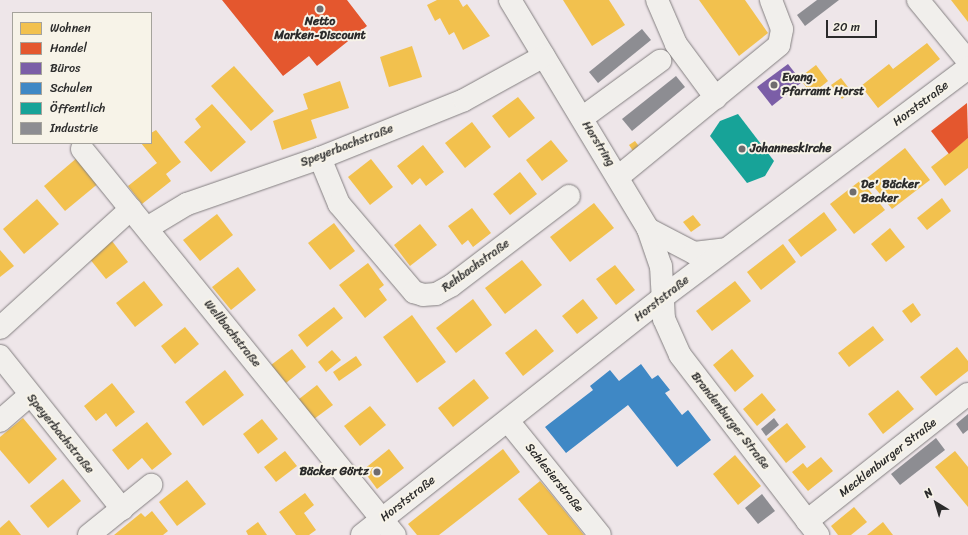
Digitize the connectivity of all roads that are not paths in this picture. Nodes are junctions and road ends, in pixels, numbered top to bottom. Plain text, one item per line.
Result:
1 (510, 0) edge
2 (657, 0) edge
3 (771, 0) edge
4 (918, 0) edge
5 (544, 56) junction
6 (660, 61) dead end
7 (968, 61) edge
8 (968, 68) edge
9 (716, 98) junction
10 (582, 118) junction
11 (82, 149) dead end
12 (320, 158) junction
13 (618, 177) junction
14 (569, 196) dead end
15 (131, 209) junction
16 (147, 228) junction
17 (648, 229) junction
18 (728, 248) junction
19 (663, 297) junction
20 (0, 328) edge
21 (0, 356) edge
22 (968, 394) edge
23 (29, 396) junction
24 (0, 421) edge
25 (508, 421) junction
26 (152, 485) dead end
27 (122, 509) junction
28 (388, 527) edge
29 (813, 528) edge
30 (89, 535) edge
31 (362, 535) edge
32 (600, 535) edge

1 - 5 street, Horstring
2 - 9 street
3 - 9 street
4 - 7 street
5 - 10 street, Horstring
5 - 12 street, Speyerbachstraße
6 - 10 street
8 - 18 street, Horststraße
9 - 13 street
10 - 13 street, Horstring
11 - 15 street, Wellbachstraße
12 - 14 street, Rehbachstraße
12 - 16 street, Speyerbachstraße
13 - 17 street, Horstring
15 - 16 street, Wellbachstraße
15 - 20 street
16 - 28 street, Wellbachstraße
17 - 18 street
17 - 19 street, Horstring
18 - 19 street, Horststraße
19 - 25 street, Horststraße
19 - 29 street, Brandenburger Straße
21 - 23 street, Speyerbachstraße
22 - 29 street, Mecklenburger Straße
23 - 24 street
23 - 27 street, Speyerbachstraße
25 - 28 street, Horststraße
25 - 32 street, Schlesierstraße
26 - 27 street
27 - 30 street
28 - 31 street, Horststraße

